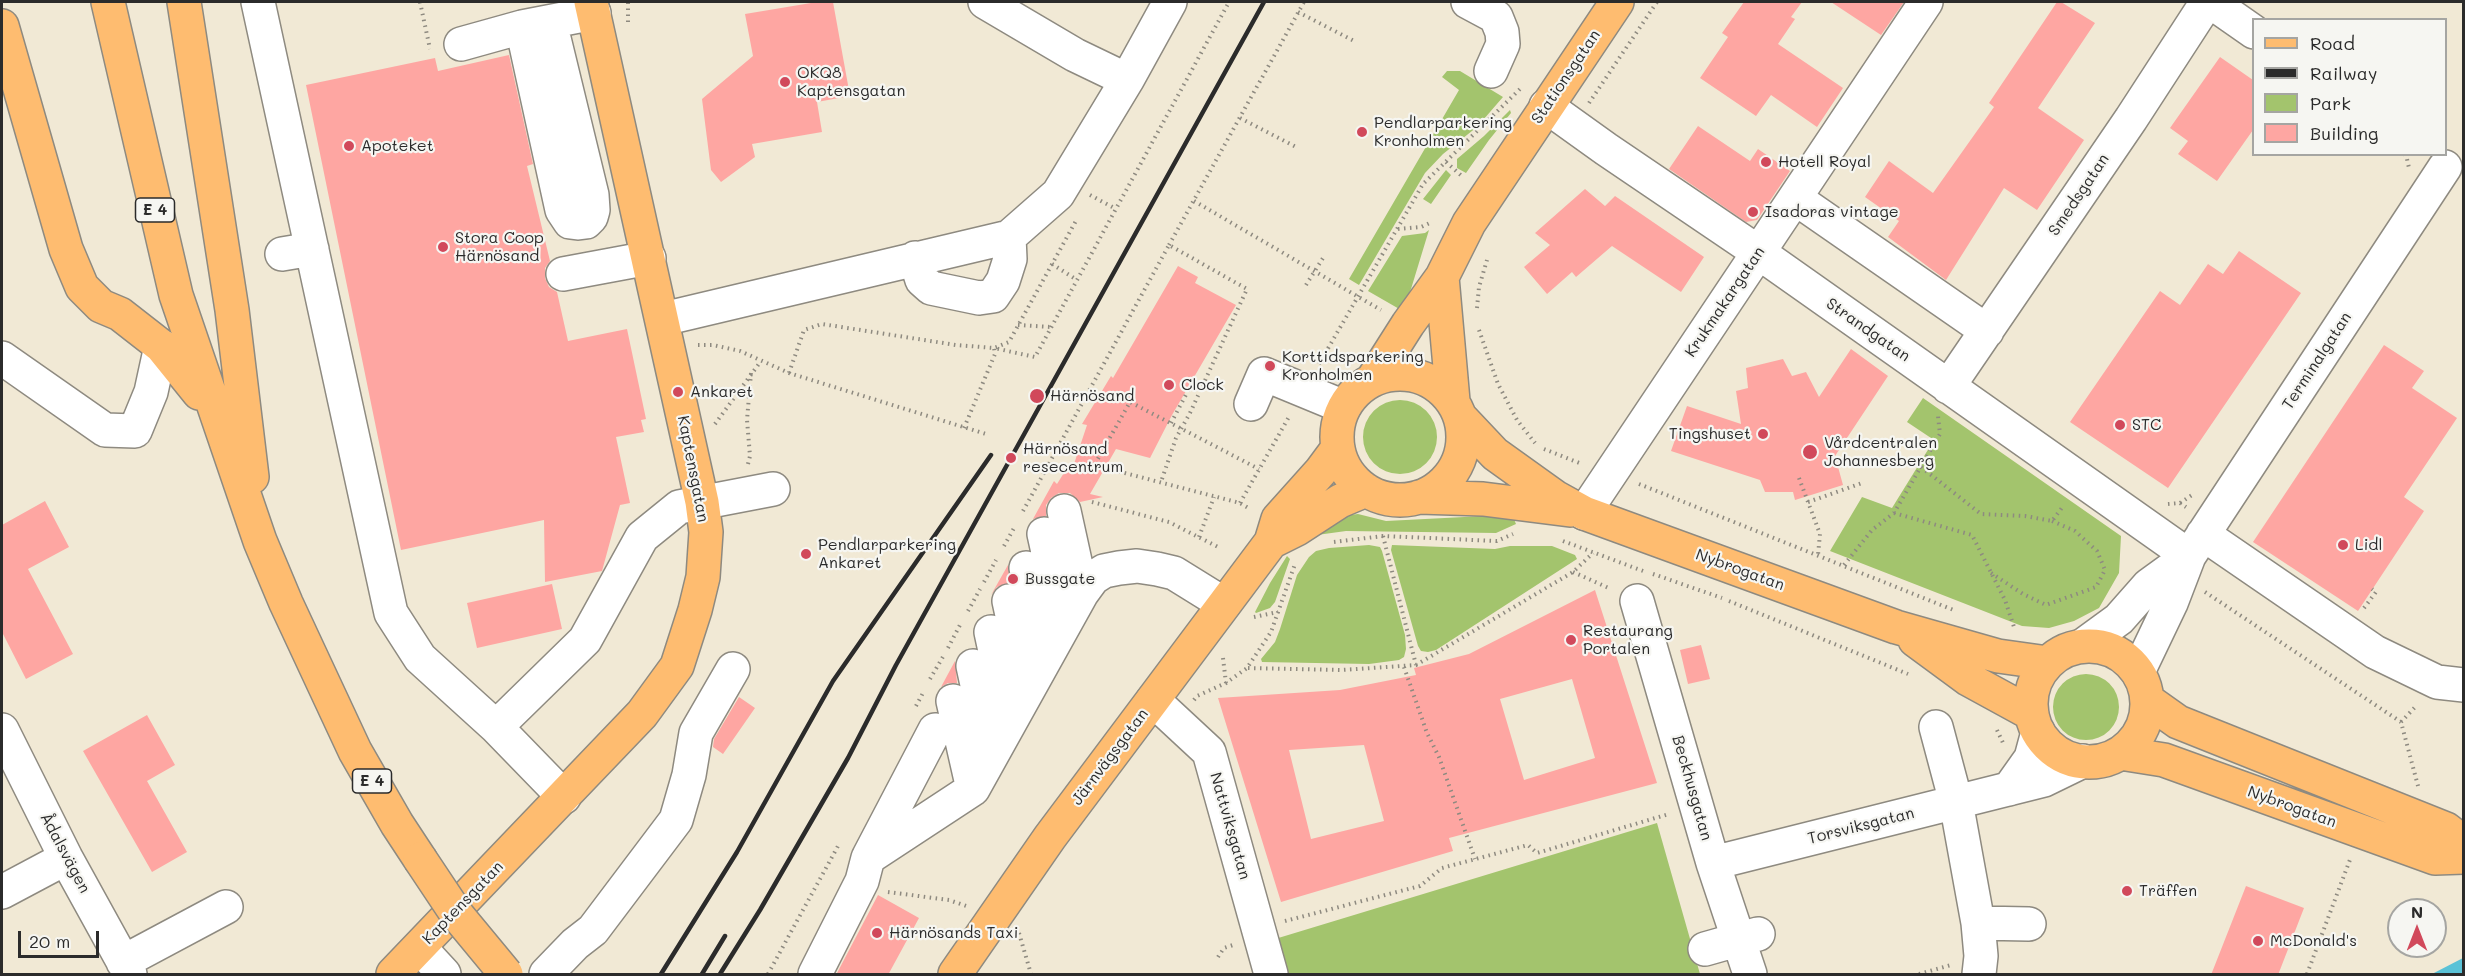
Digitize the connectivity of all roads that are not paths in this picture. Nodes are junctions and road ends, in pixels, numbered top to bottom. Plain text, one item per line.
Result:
1 (108, 2) edge
2 (184, 2) edge
3 (258, 2) edge
4 (985, 2) edge
5 (1170, 2) edge
6 (1468, 2) edge
7 (1617, 2) edge
8 (1926, 2) edge
9 (2209, 2) edge
10 (592, 7) edge
11 (536, 25) junction
12 (2, 26) edge
13 (2252, 31) edge
14 (461, 44) dead end
15 (1491, 71) dead end
16 (1126, 80) junction
17 (1546, 106) junction
18 (2436, 167) edge
19 (1795, 198) junction
20 (1009, 237) junction
21 (1758, 252) junction
22 (649, 258) junction
23 (915, 258) junction
24 (563, 274) dead end
25 (1442, 277) junction
26 (663, 319) junction
27 (1987, 331) junction
28 (162, 346) junction
29 (2, 358) edge
30 (1373, 379) junction
31 (1948, 387) junction
32 (1251, 404) dead end
33 (1344, 407) junction
34 (1457, 410) junction
35 (215, 415) junction
36 (1338, 448) junction
37 (1366, 490) junction
38 (760, 491) road end
39 (1419, 497) junction
40 (702, 502) junction
41 (1584, 513) junction
42 (260, 541) junction
43 (1271, 542) junction
44 (2196, 545) junction
45 (1009, 558) road end
46 (1082, 593) junction
47 (1009, 601) dead end
48 (1637, 601) road end
49 (1224, 604) junction
50 (1064, 625) junction
51 (1896, 627) junction
52 (991, 632) dead end
53 (2082, 646) junction
54 (1046, 657) junction
55 (2048, 663) junction
56 (973, 666) dead end
57 (733, 669) dead end
58 (2463, 685) edge
59 (2142, 686) junction
60 (1028, 689) junction
61 (953, 701) dead end
62 (1164, 710) junction
63 (925, 719) road end
64 (1010, 721) junction
65 (2035, 723) junction
66 (496, 727) junction
67 (1936, 727) dead end
68 (2, 730) edge
69 (2120, 753) junction
70 (992, 754) junction
71 (2083, 761) junction
72 (973, 789) junction
73 (2009, 789) junction
74 (564, 797) junction
75 (1956, 802) junction
76 (2463, 843) edge
77 (855, 849) junction
78 (2463, 857) edge
79 (66, 858) junction
80 (1713, 862) junction
81 (2, 892) edge
82 (226, 907) dead end
83 (1978, 924) junction
84 (2029, 924) dead end
85 (1748, 937) junction
86 (420, 948) junction
87 (1705, 949) dead end
88 (127, 968) edge
89 (393, 975) edge
90 (444, 975) edge
91 (506, 975) edge
92 (546, 975) edge
93 (794, 975) edge
94 (814, 975) edge
95 (954, 975) edge
96 (1271, 975) edge
97 (1750, 975) edge
98 (1979, 975) edge

1 - 35 main road, E 4
2 - 42 main road, E 4
3 - 66 street
4 - 16 street
5 - 16 street
6 - 15 street
7 - 17 main road, Stationsgatan
8 - 19 street, Krukmakargatan
9 - 13 street
9 - 27 street, Smedsgatan
10 - 11 street
10 - 22 main road, Kaptensgatan
11 - 11 street
11 - 14 street
12 - 28 main road, E 4
16 - 20 street
17 - 21 street, Strandgatan
17 - 25 main road, Stationsgatan
18 - 44 street, Terminalgatan
19 - 21 street, Krukmakargatan
19 - 27 street
20 - 23 street
20 - 23 street
21 - 31 street, Strandgatan
21 - 41 street, Krukmakargatan
22 - 24 street
22 - 26 main road, Kaptensgatan
23 - 26 street
25 - 30 main road, Stationsgatan
25 - 34 main road
26 - 40 main road, Kaptensgatan
27 - 31 street, Smedsgatan
28 - 29 street
28 - 35 main road, E 4
30 - 33 main road
30 - 34 main road
31 - 44 street, Strandgatan
32 - 33 street
33 - 36 main road
34 - 39 main road
34 - 41 main road, Nybrogatan
35 - 42 main road, E 4
36 - 37 main road
36 - 43 main road, Järnvägsgatan
37 - 39 main road
37 - 43 main road, Järnvägsgatan
38 - 40 street
39 - 41 main road, Nybrogatan
40 - 66 street
40 - 74 main road, Kaptensgatan
41 - 51 main road, Nybrogatan
42 - 91 main road, E 4, bridge
43 - 49 main road, Järnvägsgatan
44 - 53 street, Terminalgatan
44 - 58 street, Strandgatan
44 - 59 street, Terminalgatan
45 - 54 street
46 - 49 street
46 - 50 street
46 - 50 street
47 - 60 street
48 - 80 street, Beckhusgatan
49 - 62 main road, Järnvägsgatan
50 - 54 street
51 - 55 main road, Nybrogatan
51 - 65 main road, Nybrogatan
52 - 64 street
53 - 55 main road
53 - 59 main road
54 - 60 street
55 - 65 main road
56 - 70 street
57 - 92 street
59 - 69 main road
59 - 76 main road
60 - 64 street
61 - 72 street
62 - 95 main road, Järnvägsgatan
62 - 96 street, Nattviksgatan
63 - 77 street
64 - 70 street
65 - 71 main road
65 - 73 street
66 - 74 street
67 - 75 street
68 - 79 street, Ådalsvägen
69 - 71 main road
69 - 78 main road, Nybrogatan
70 - 72 street
71 - 73 street, Torsviksgatan
72 - 77 street
73 - 75 street, Torsviksgatan
74 - 86 main road, Kaptensgatan
75 - 80 street, Torsviksgatan
75 - 83 street
77 - 93 street
77 - 94 street
79 - 81 street
79 - 88 street, Ådalsvägen
80 - 85 street, Beckhusgatan
82 - 88 street
83 - 84 street
83 - 98 street
85 - 87 street
85 - 97 street, Beckhusgatan
86 - 89 main road, Kaptensgatan
86 - 90 street

